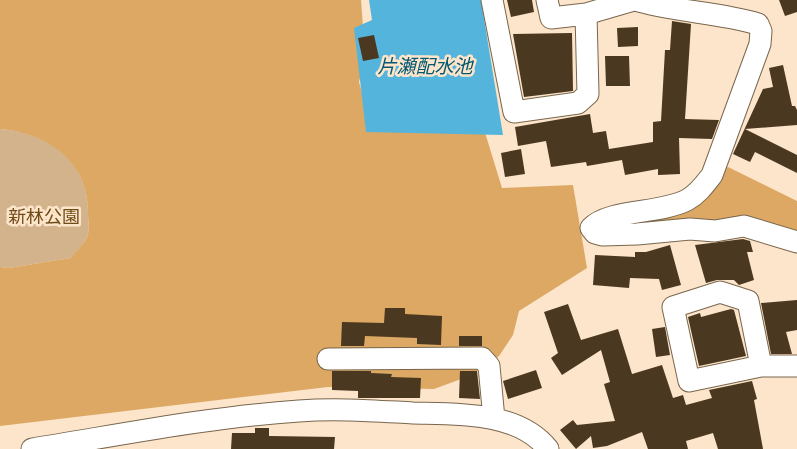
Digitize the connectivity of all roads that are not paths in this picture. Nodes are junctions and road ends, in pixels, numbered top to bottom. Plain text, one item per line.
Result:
1 (492, 0) edge
2 (547, 0) edge
3 (635, 0) edge
4 (586, 14) junction
5 (797, 242) edge
6 (328, 360) dead end
7 (761, 366) junction
8 (797, 366) edge
9 (494, 419) junction
10 (32, 449) edge
11 (548, 449) edge

1 - 4 street
2 - 4 street
3 - 4 street
3 - 5 street
6 - 9 street
7 - 7 street
7 - 8 street
9 - 10 street
9 - 11 street

